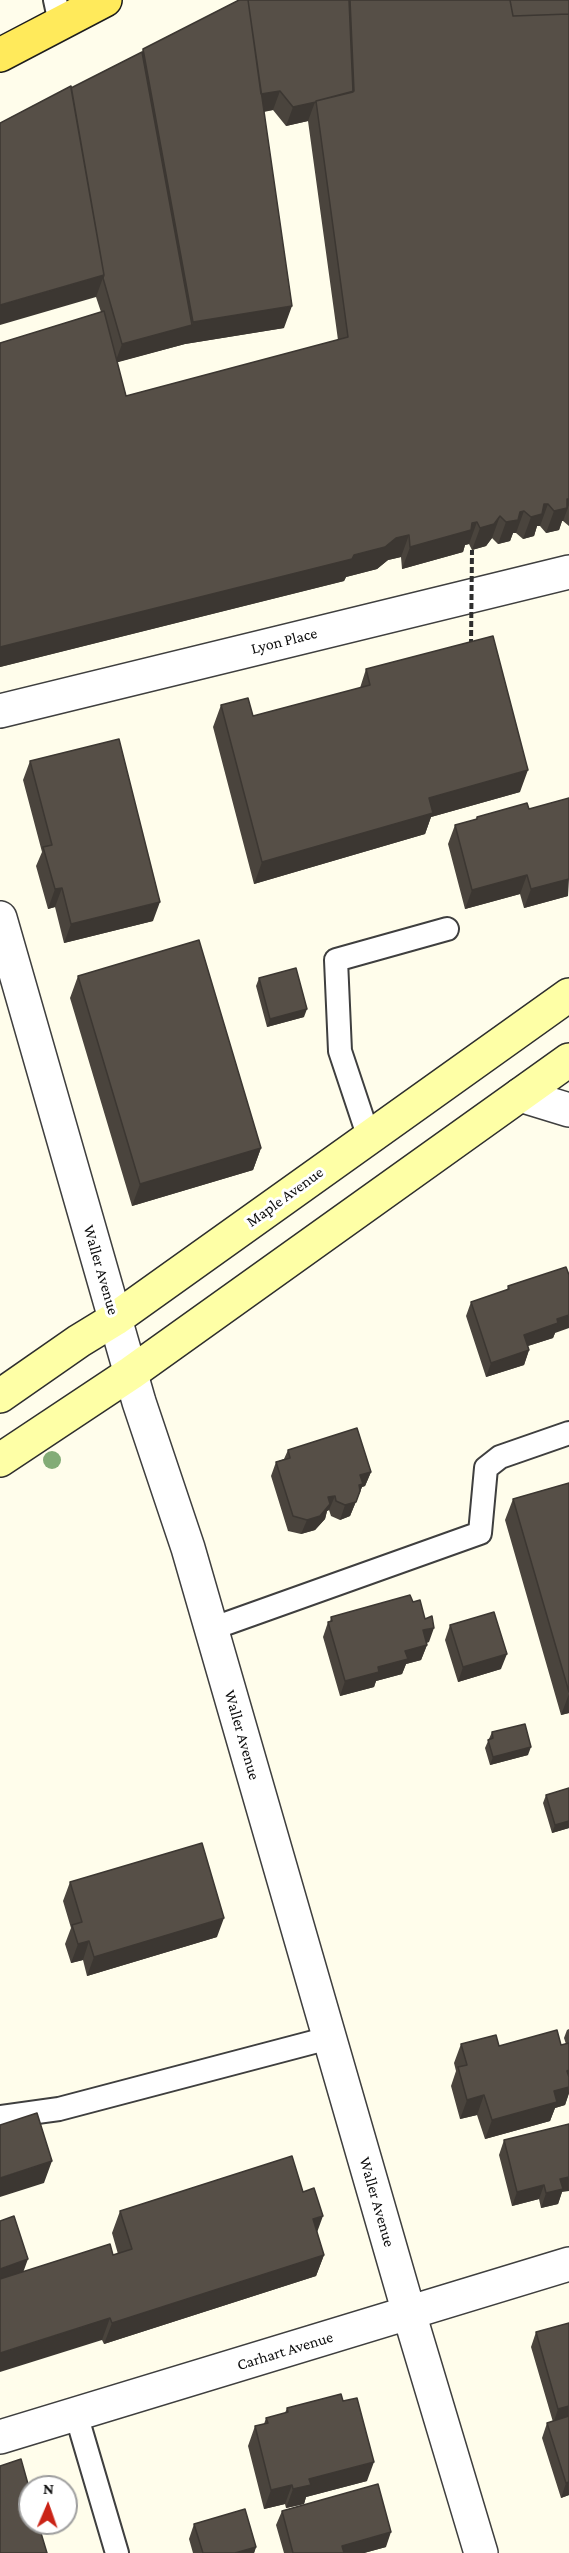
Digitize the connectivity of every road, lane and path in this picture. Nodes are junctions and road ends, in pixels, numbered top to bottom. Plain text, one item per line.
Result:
1 (105, 0) edge
2 (58, 12) edge
3 (0, 55) edge
4 (472, 550) edge
5 (569, 572) edge
6 (471, 650) edge
7 (0, 711) edge
8 (0, 918) edge
9 (447, 929) dead end
10 (569, 995) edge
11 (569, 1060) edge
12 (520, 1095) junction
13 (569, 1110) edge
14 (369, 1138) junction
15 (115, 1319) junction
16 (131, 1373) junction
17 (0, 1396) edge
18 (569, 1433) edge
19 (0, 1460) edge
20 (211, 1629) junction
21 (329, 2038) junction
22 (0, 2117) edge
23 (569, 2265) edge
24 (409, 2313) junction
25 (76, 2414) junction
26 (0, 2437) edge
27 (117, 2553) edge
28 (481, 2553) edge

1 - 2 main road
2 - 3 main road
4 - 6 path, bridge
5 - 7 street, Lyon Place
8 - 15 street, Waller Avenue
9 - 14 lane
10 - 14 main road, Maple Avenue
11 - 12 main road
12 - 13 street
12 - 16 main road
14 - 15 main road, Maple Avenue
15 - 16 street, Waller Avenue
15 - 17 main road, Maple Avenue
16 - 19 main road
16 - 20 street, Waller Avenue
18 - 20 lane
20 - 21 street, Waller Avenue
21 - 22 lane
21 - 24 street, Waller Avenue
23 - 24 street, Carhart Avenue
24 - 25 street, Carhart Avenue
24 - 28 street, Waller Avenue
25 - 26 street, Carhart Avenue
25 - 27 lane

